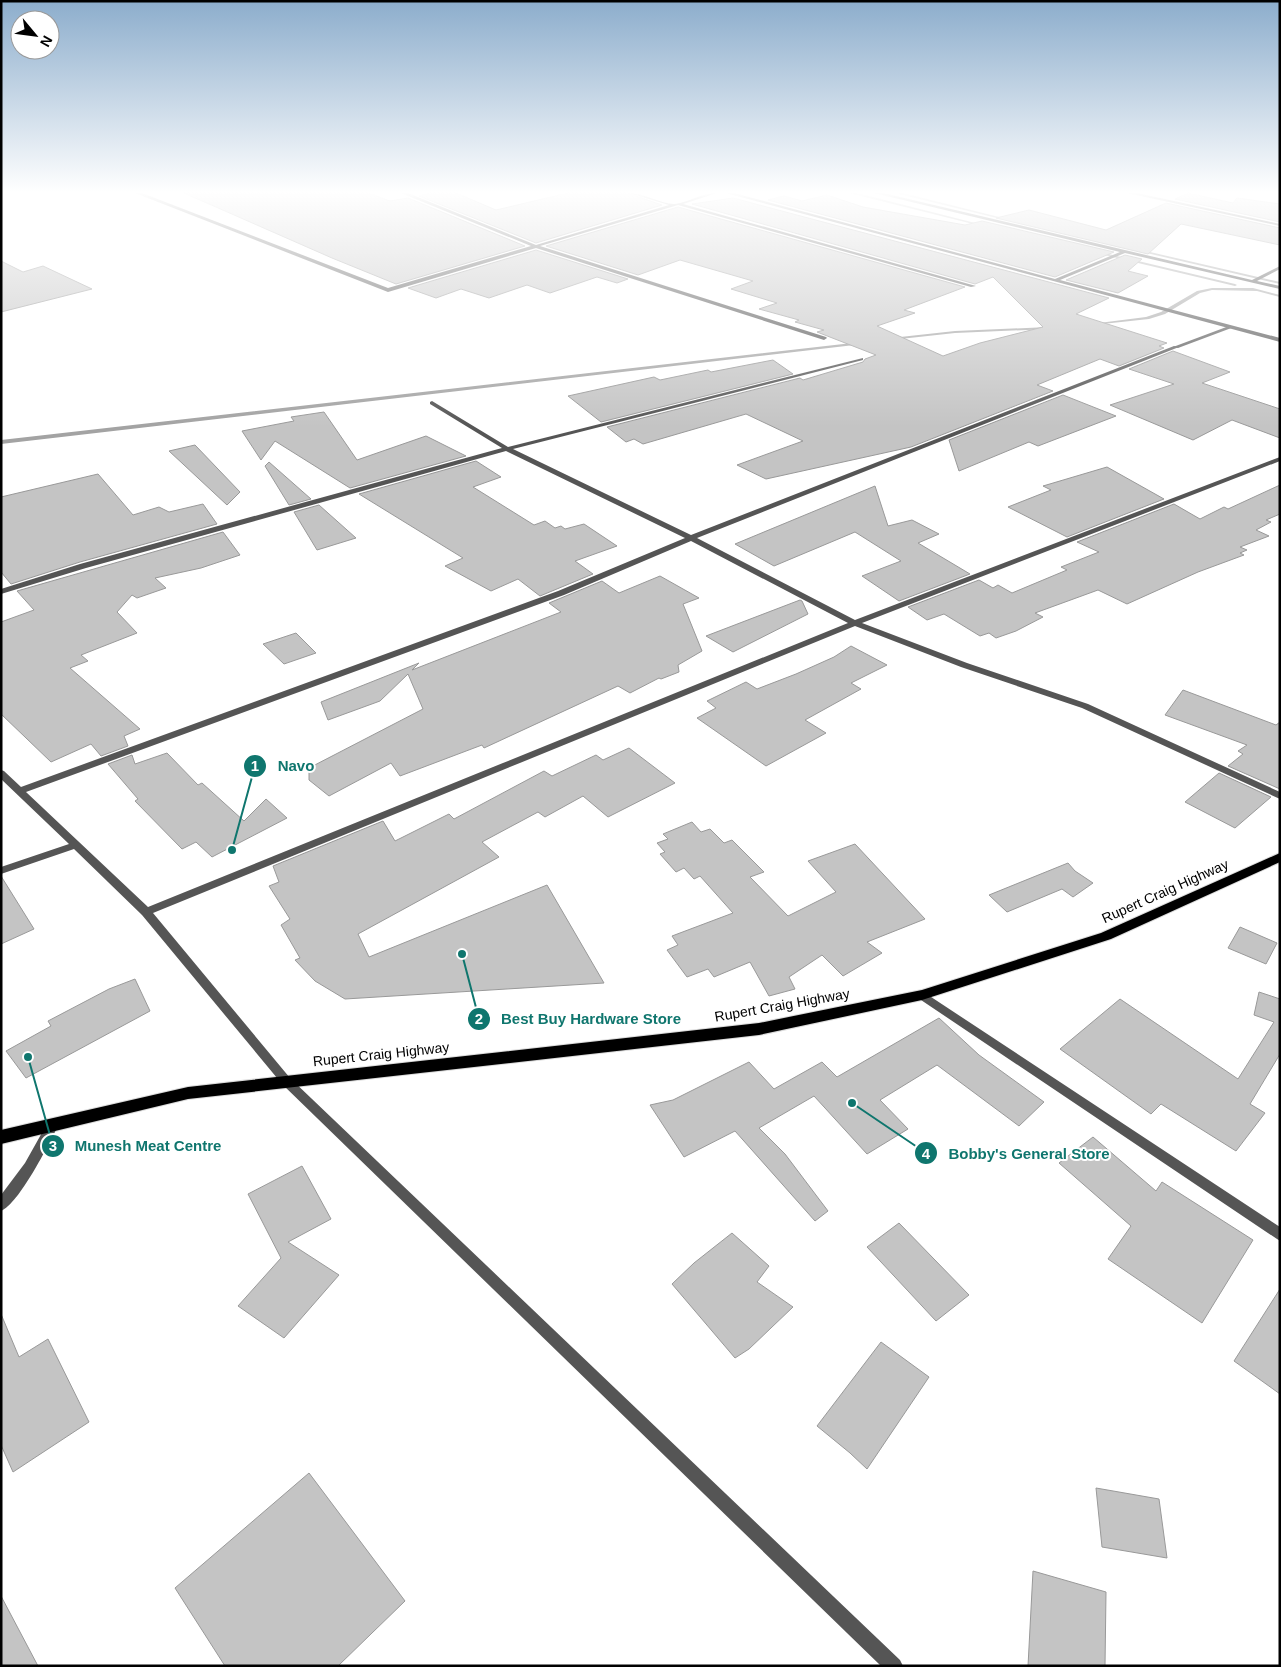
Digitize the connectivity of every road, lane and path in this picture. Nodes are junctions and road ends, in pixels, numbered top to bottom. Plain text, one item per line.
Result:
1 (338, 271) edge
2 (452, 271) edge
3 (613, 271) edge
4 (917, 271) edge
5 (1021, 271) edge
6 (1078, 271) edge
7 (1204, 271) edge
8 (1273, 271) edge
9 (1056, 280) junction
10 (1252, 282) junction
11 (973, 286) dead end
12 (1280, 288) edge
13 (1231, 327) junction
14 (824, 338) dead end
15 (1280, 340) edge
16 (861, 360) dead end
17 (432, 403) dead end
18 (507, 449) junction
19 (1280, 459) edge
20 (691, 538) junction
21 (1, 592) edge
22 (855, 623) junction
23 (1, 773) edge
24 (19, 791) junction
25 (1280, 796) edge
26 (75, 845) junction
27 (1280, 857) edge
28 (1, 871) edge
29 (146, 912) junction
30 (922, 995) junction
31 (286, 1081) junction
32 (52, 1126) junction
33 (1, 1136) edge
34 (1, 1205) edge
35 (1280, 1234) edge
36 (894, 1666) edge

1 - 2 street
3 - 14 street
4 - 11 street
5 - 9 street
6 - 9 street
7 - 10 street
8 - 10 street
9 - 13 street
10 - 12 street
13 - 15 street
13 - 20 street
16 - 18 street
17 - 18 street
18 - 20 street
18 - 21 street
19 - 22 street
20 - 22 street
20 - 24 street
22 - 25 street
22 - 29 street
23 - 24 street
24 - 26 street
26 - 28 street
26 - 29 street
27 - 30 main road, Rupert Craig Highway
29 - 31 street
30 - 31 main road, Rupert Craig Highway
30 - 35 street
31 - 32 main road, Rupert Craig Highway
31 - 36 street
32 - 33 main road, Rupert Craig Highway
32 - 34 street

